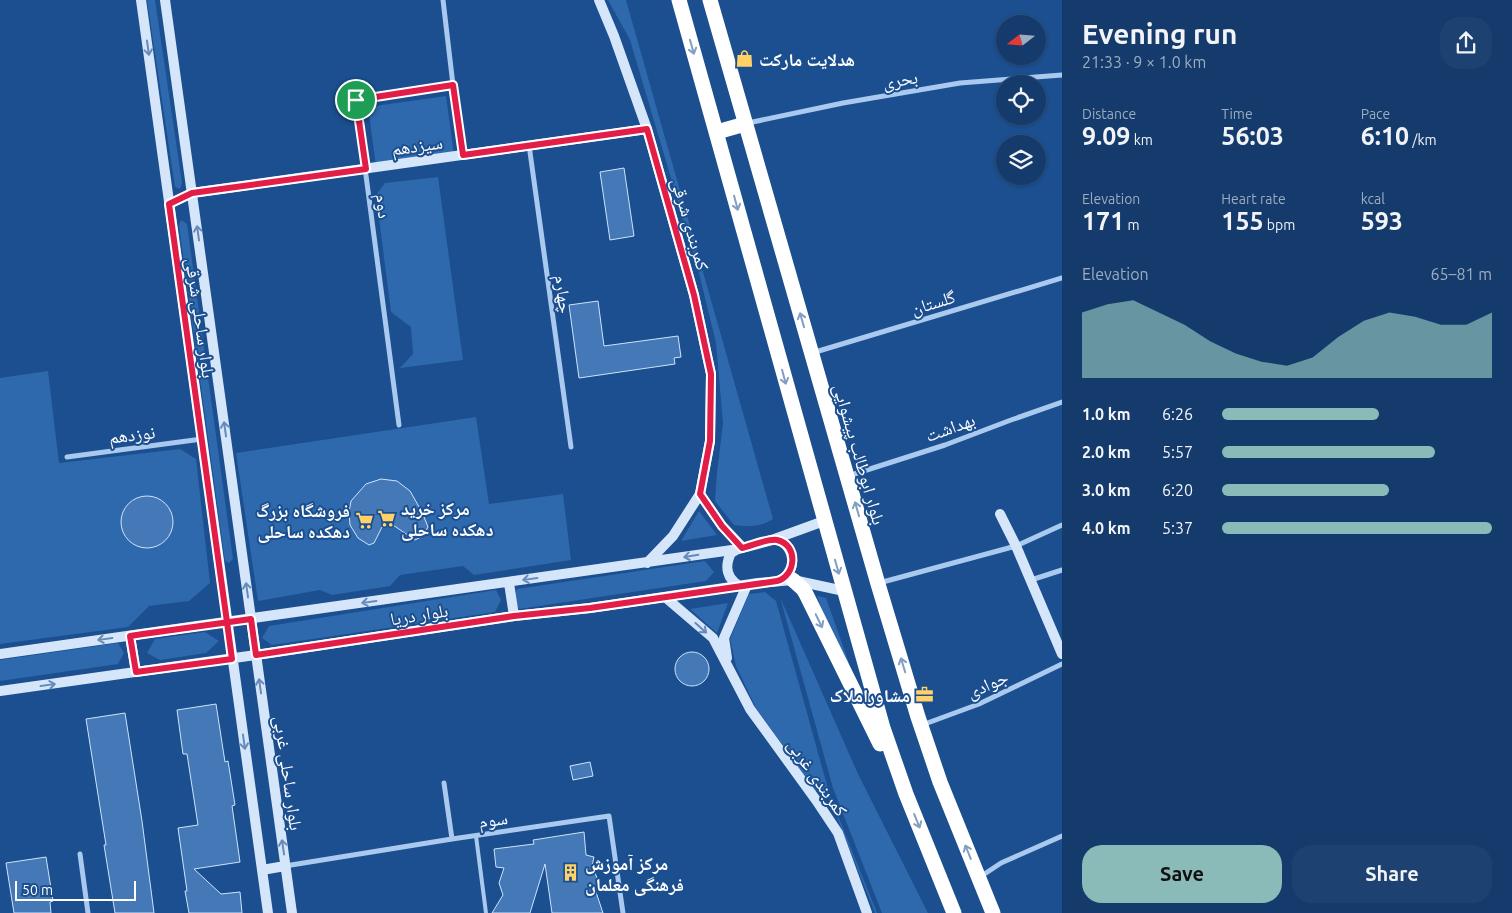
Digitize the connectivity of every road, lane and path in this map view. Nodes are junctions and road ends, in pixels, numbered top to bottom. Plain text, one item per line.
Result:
1 (141, 0) edge
2 (165, 0) edge
3 (444, 0) edge
4 (599, 0) edge
5 (679, 0) edge
6 (710, 0) edge
7 (1062, 75) edge
8 (453, 85) junction
9 (745, 124) junction
10 (647, 129) junction
11 (716, 132) junction
12 (529, 145) junction
13 (463, 155) junction
14 (366, 169) junction
15 (192, 193) junction
16 (169, 204) junction
17 (1062, 278) edge
18 (812, 353) junction
19 (1062, 402) edge
20 (399, 425) dead end
21 (202, 439) junction
22 (570, 447) dead end
23 (66, 457) dead end
24 (848, 476) junction
25 (700, 494) junction
26 (1000, 514) dead end
27 (824, 520) junction
28 (1062, 526) edge
29 (769, 541) junction
30 (1016, 546) junction
31 (741, 548) junction
32 (647, 563) junction
33 (1062, 570) edge
34 (793, 580) junction
35 (1031, 580) junction
36 (777, 581) junction
37 (509, 582) junction
38 (878, 584) junction
39 (744, 586) junction
40 (844, 591) junction
41 (665, 596) junction
42 (514, 616) junction
43 (251, 619) junction
44 (227, 622) junction
45 (130, 636) junction
46 (253, 638) joint
47 (0, 654) edge
48 (1062, 654) edge
49 (256, 655) junction
50 (232, 659) junction
51 (1062, 664) edge
52 (728, 666) junction
53 (136, 672) junction
54 (0, 691) edge
55 (921, 725) junction
56 (444, 783) dead end
57 (909, 802) junction
58 (476, 836) junction
59 (1062, 836) edge
60 (452, 839) junction
61 (80, 854) dead end
62 (285, 866) junction
63 (262, 870) junction
64 (978, 878) junction
65 (88, 913) edge
66 (268, 913) edge
67 (292, 913) edge
68 (486, 913) edge
69 (623, 913) edge
70 (867, 913) edge
71 (954, 913) edge
72 (993, 913) edge

1 -> 16 street, بلوار ساحلی شرقی
2 - 15 street, بلوار ساحلی شرقی
3 - 8 street
4 - 10 street, کمربندی شرقی
5 -> 11 highway
6 - 9 highway, بلوار ابوطالب پیشوایی
7 - 9 street, بحری
8 - 13 street
8 - 14 street, دوم
9 - 11 highway
18 -> 9 highway, بلوار ابوطالب پیشوایی
10 - 12 street, سیزدهم
10 - 25 street, کمربندی شرقی
11 -> 27 highway
12 - 13 street, سیزدهم
12 - 22 street, چهارم
13 - 14 street, سیزدهم
14 - 15 street, سیزدهم
14 - 20 street, دوم
15 - 16 street, سیزدهم
43 -> 15 street, بلوار ساحلی شرقی
16 - 21 street, بلوار ساحلی شرقی
17 - 18 street, گلستان
18 - 24 highway, بلوار ابوطالب پیشوایی
19 - 24 street, بهداشت
21 - 23 street, نوزدهم
21 - 44 street, بلوار ساحلی شرقی
38 -> 24 highway, بلوار ابوطالب پیشوایی
25 - 31 street
25 - 32 street
26 - 30 street
27 - 29 street, بلوار دریا
27 -> 40 highway
28 - 30 street
29 - 31 street, بلوار دریا
29 - 36 street
30 - 35 street
30 - 38 street
31 -> 32 street, بلوار دریا
31 - 39 street
32 -> 37 street, بلوار دریا
33 - 35 street
34 - 36 street, بلوار دریا
34 - 40 street, بلوار دریا
34 -> 57 highway
35 - 48 street
36 - 39 street, بلوار دریا
37 - 42 street
37 -> 43 street, بلوار دریا
55 -> 38 highway, بلوار ابوطالب پیشوایی
39 - 41 street, بلوار دریا
39 - 52 street
40 - 57 highway
41 - 42 street, بلوار دریا
41 -> 52 street, کمربندی غربی
42 - 49 street, بلوار دریا
43 - 44 street, بلوار دریا
43 - 46 street, بلوار ساحلی شرقی
44 - 45 street, بلوار دریا
44 - 50 street, بلوار ساحلی شرقی
45 -> 47 street, بلوار دریا
45 - 53 street
46 - 49 street, بلوار ساحلی غربی
49 - 50 street, بلوار دریا
62 -> 49 street, بلوار ساحلی غربی
50 - 53 street, بلوار دریا
50 -> 63 street
51 - 55 street, جوادی
52 - 70 street, کمربندی غربی
54 -> 53 street, بلوار دریا
64 -> 55 highway, بلوار ابوطالب پیشوایی
56 - 60 street
57 -> 71 highway
58 - 60 street, سوم
58 - 68 lane
58 - 69 street, سوم
59 - 64 street
60 - 62 street, سوم
61 - 65 street
62 - 63 street
62 - 67 street, بلوار ساحلی غربی
63 - 66 street
64 - 72 highway, بلوار ابوطالب پیشوایی

